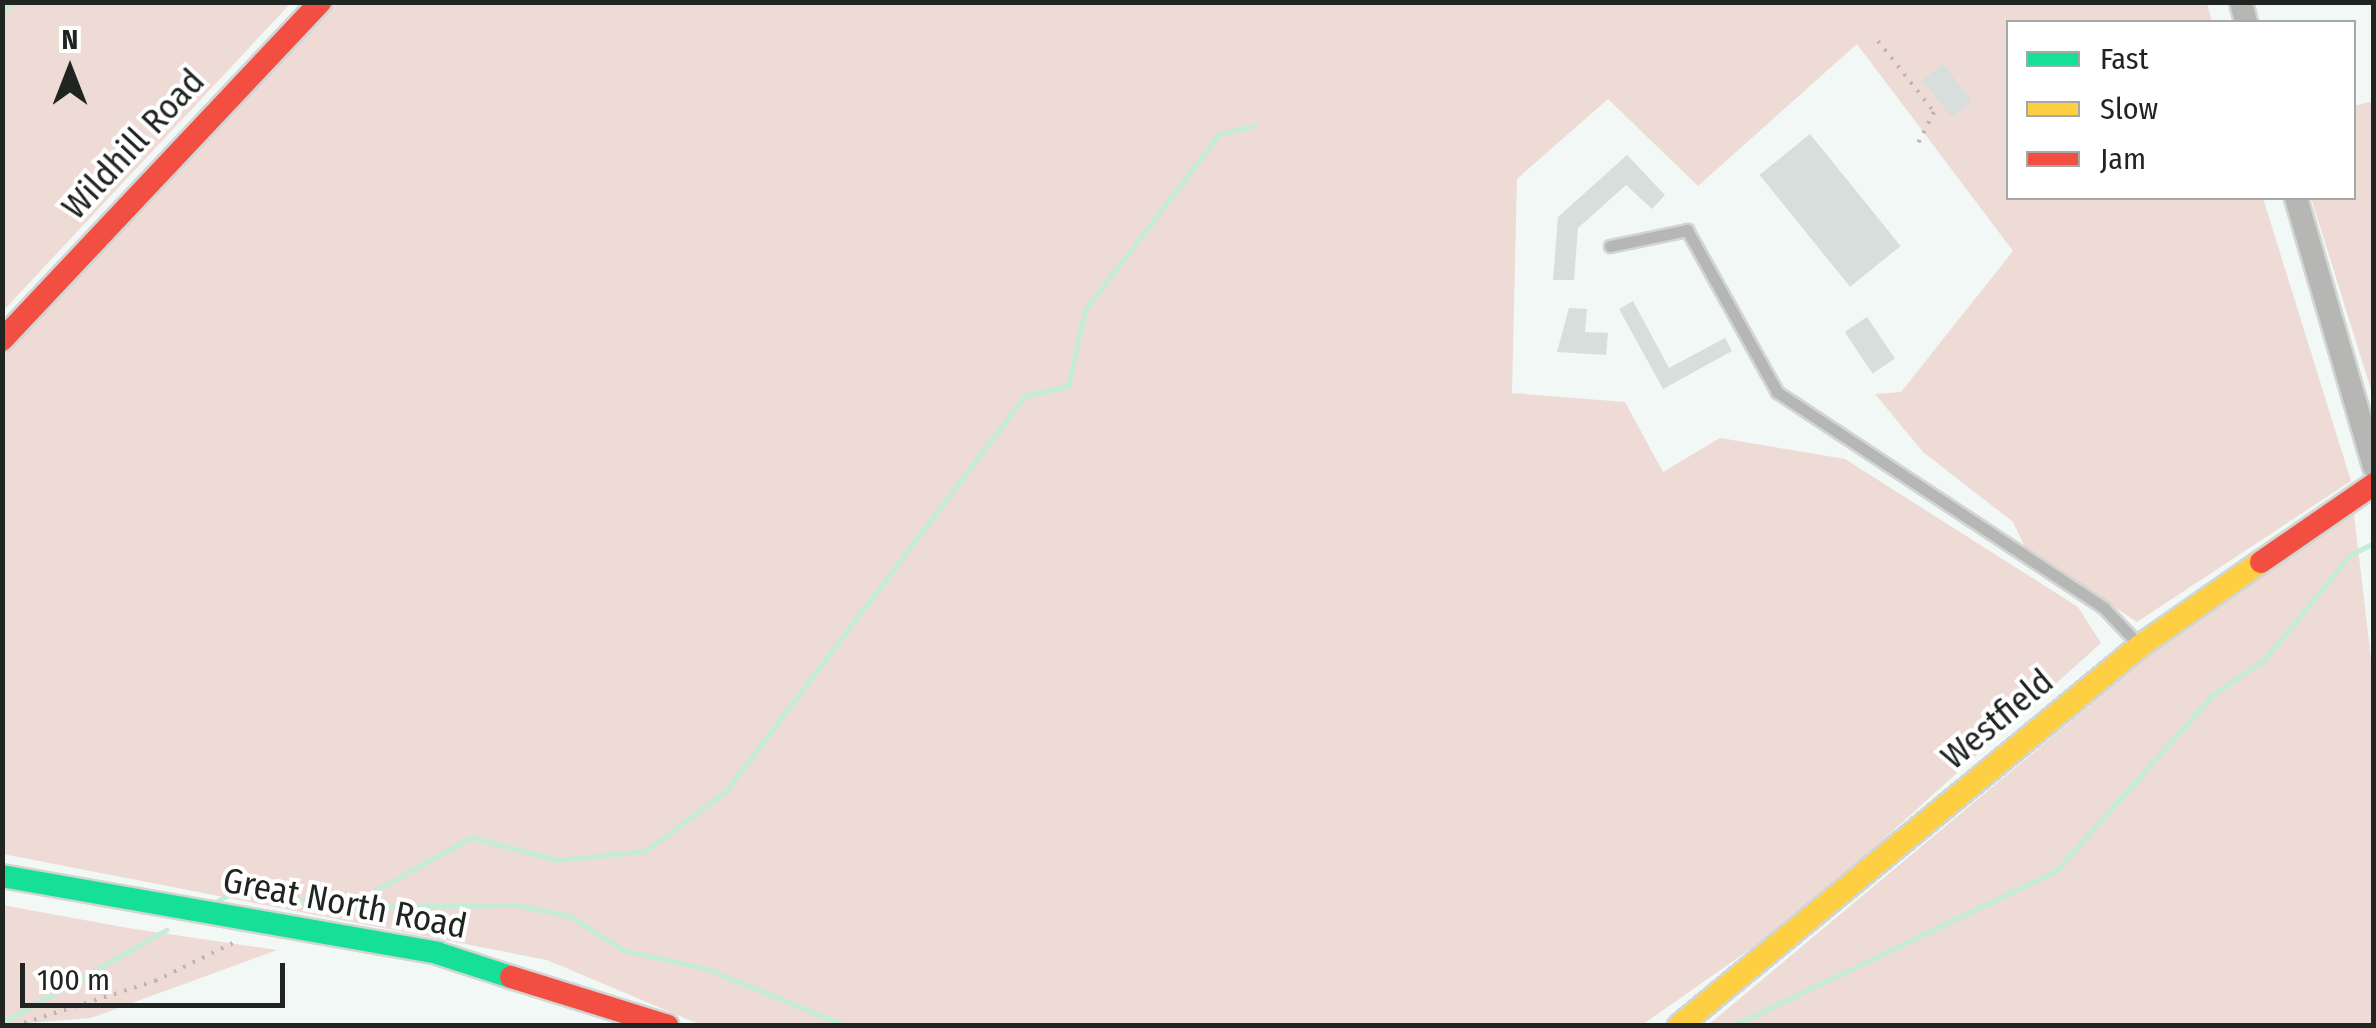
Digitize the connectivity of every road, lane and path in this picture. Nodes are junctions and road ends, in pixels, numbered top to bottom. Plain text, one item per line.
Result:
1 (320, 2) edge
2 (1878, 42) dead end
3 (1918, 143) dead end
4 (2297, 200) edge
5 (1610, 246) dead end
6 (2, 340) edge
7 (2374, 467) edge
8 (2374, 484) edge
9 (2140, 646) junction
10 (2, 876) edge
11 (237, 940) dead end
12 (14, 1026) edge
13 (668, 1026) edge
14 (1679, 1026) edge

1 - 6 street, Wildhill Road
2 - 3 path
4 - 7 street
5 - 9 lane
8 - 9 street, Westfield
9 - 14 street, Westfield
10 - 13 street, Great North Road
11 - 12 path

